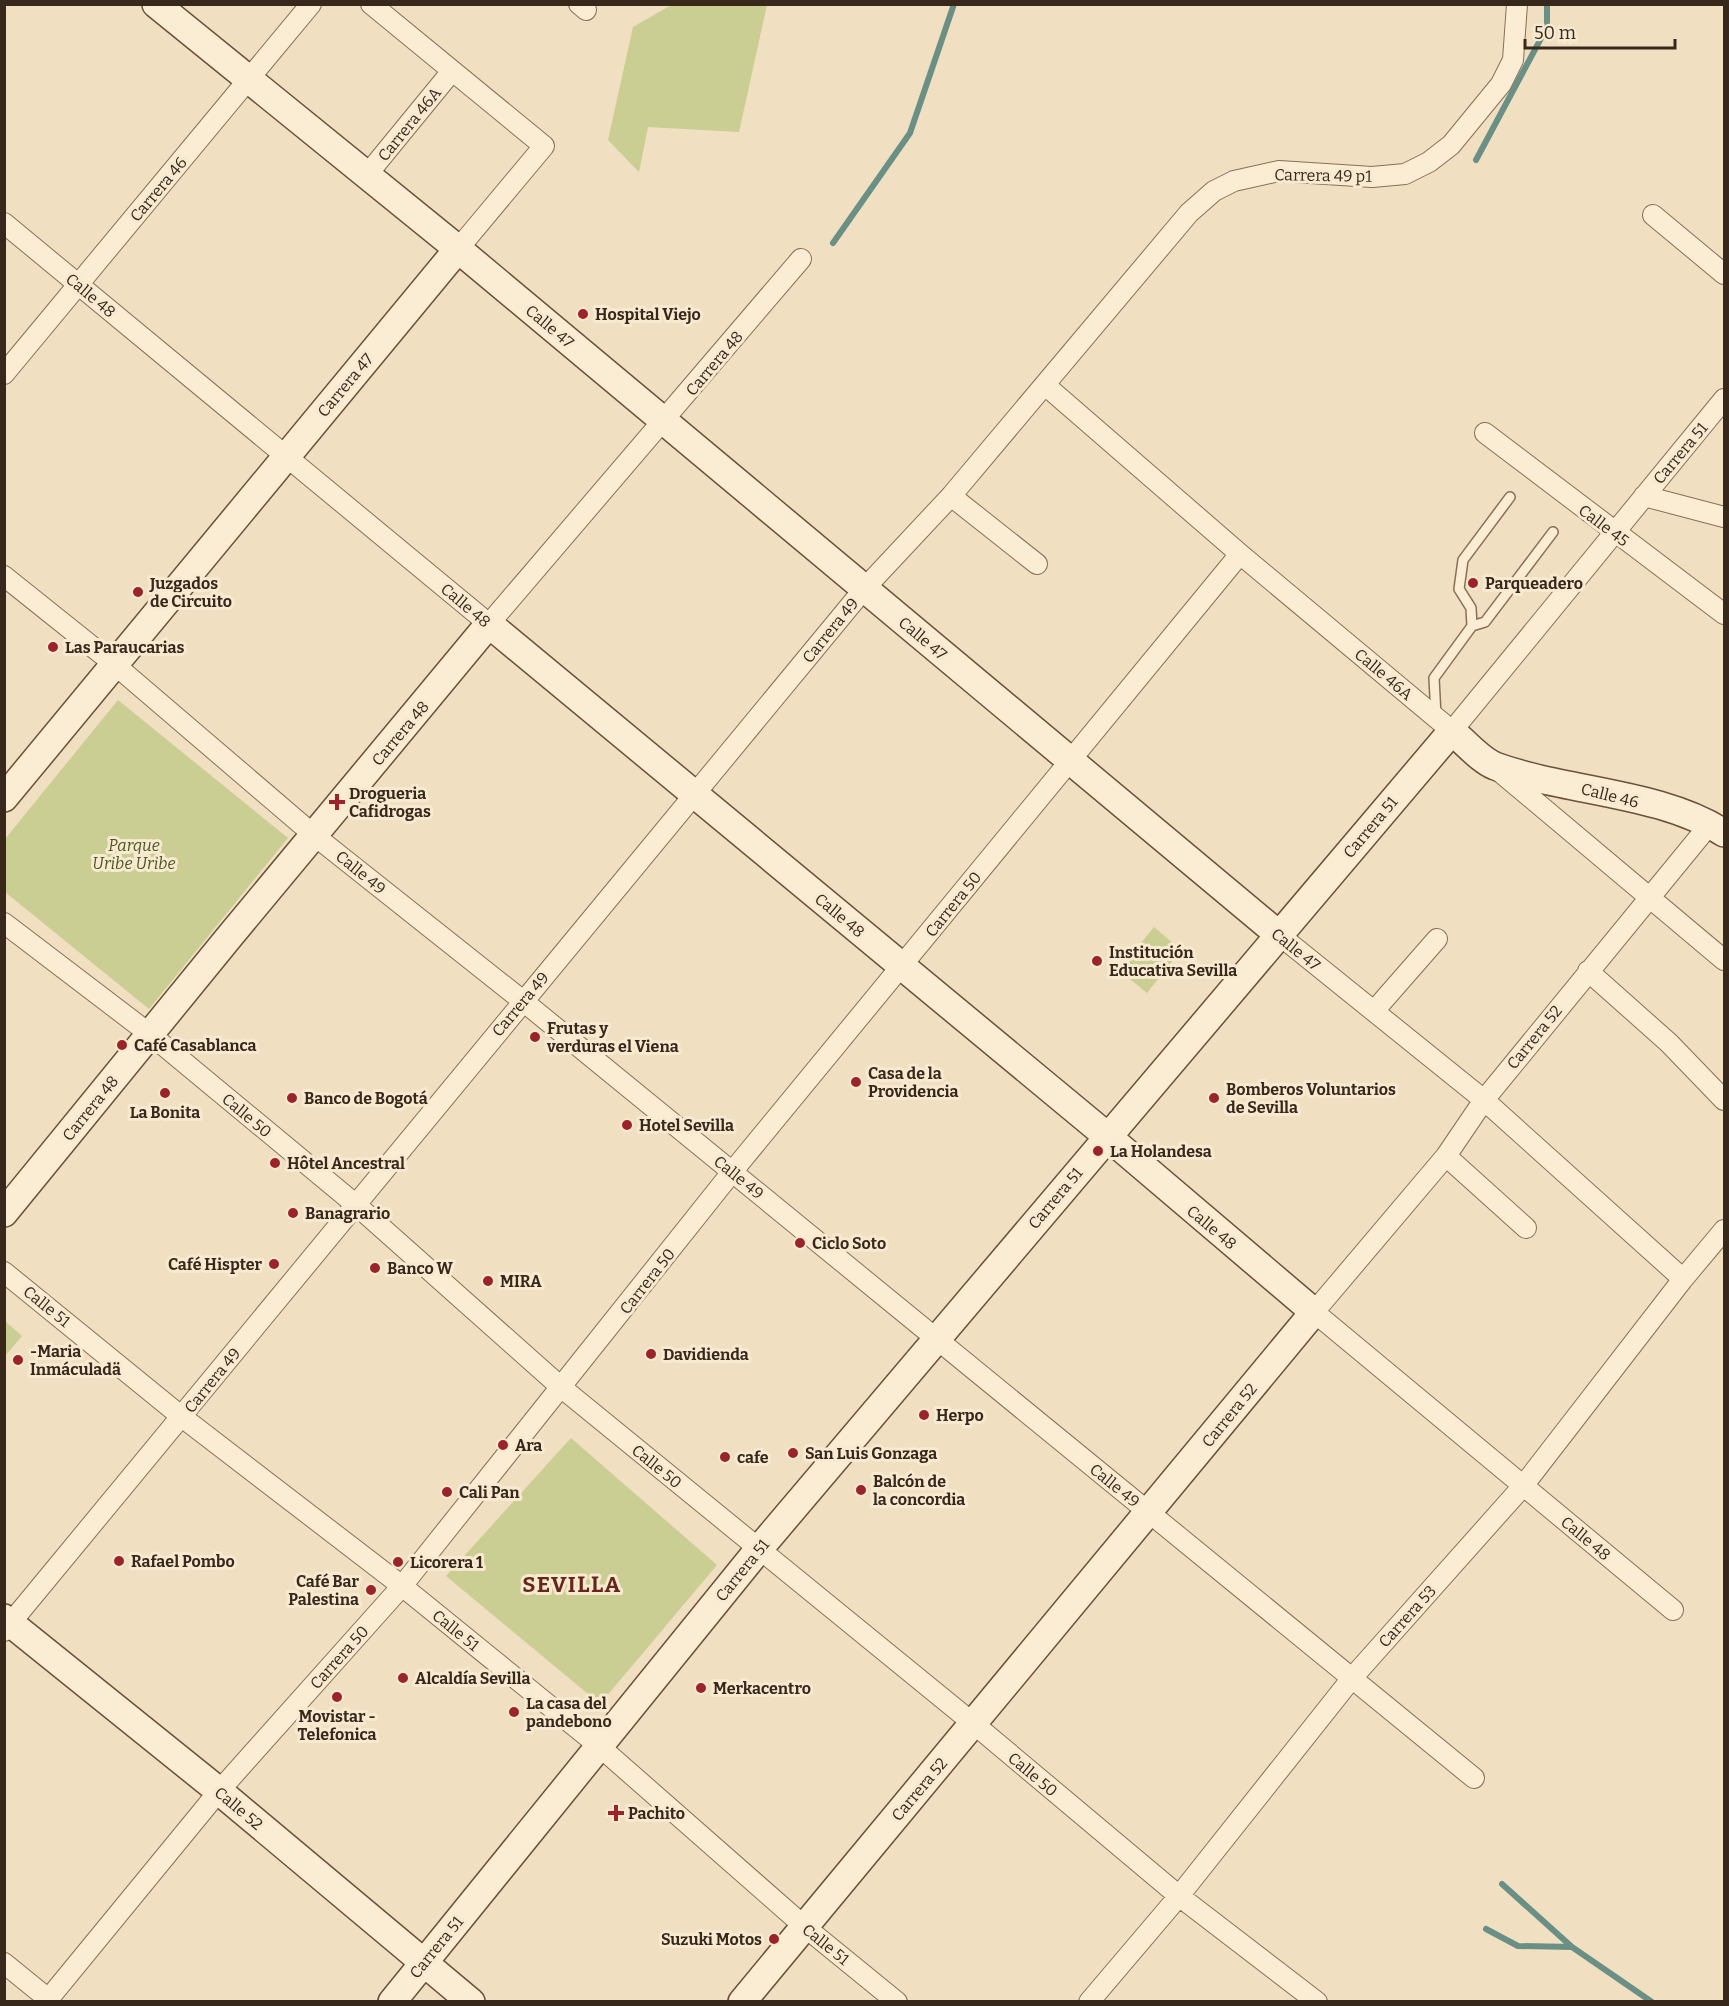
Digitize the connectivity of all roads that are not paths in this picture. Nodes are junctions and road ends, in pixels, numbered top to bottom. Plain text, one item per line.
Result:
1 (156, 4) edge
2 (311, 4) edge
3 (370, 4) edge
4 (1517, 4) edge
5 (452, 71) junction
6 (248, 81) junction
7 (366, 176) junction
8 (1653, 215) dead end
9 (4, 223) edge
10 (458, 249) junction
11 (801, 259) dead end
12 (1725, 274) edge
13 (78, 285) junction
14 (4, 374) edge
15 (1045, 385) junction
16 (1725, 399) edge
17 (664, 422) junction
18 (1485, 433) dead end
19 (286, 456) junction
20 (951, 496) junction
21 (1644, 496) junction
22 (1510, 497) dead end
23 (1725, 517) edge
24 (1553, 532) dead end
25 (1614, 532) junction
26 (1240, 554) junction
27 (1037, 564) dead end
28 (4, 576) edge
29 (864, 589) junction
30 (1725, 614) edge
31 (489, 624) junction
32 (1472, 627) junction
33 (114, 664) junction
34 (1444, 725) junction
35 (1071, 761) junction
36 (1493, 765) junction
37 (695, 795) junction
38 (4, 798) edge
39 (1717, 828) edge
40 (315, 836) junction
41 (1650, 896) junction
42 (4, 923) edge
43 (1278, 934) junction
44 (1437, 939) dead end
45 (1725, 960) edge
46 (902, 966) junction
47 (1588, 971) junction
48 (523, 1001) junction
49 (1374, 1011) junction
50 (151, 1035) junction
51 (1484, 1100) junction
52 (1725, 1100) edge
53 (1107, 1136) junction
54 (1446, 1156) junction
55 (732, 1172) junction
56 (355, 1204) junction
57 (4, 1213) edge
58 (1526, 1228) dead end
59 (1725, 1230) edge
60 (4, 1272) edge
61 (1683, 1279) junction
62 (1314, 1312) junction
63 (938, 1340) junction
64 (562, 1388) junction
65 (182, 1417) junction
66 (1523, 1486) junction
67 (1149, 1512) junction
68 (759, 1549) junction
69 (402, 1586) junction
70 (1672, 1610) dead end
71 (7, 1624) edge
72 (1352, 1678) junction
73 (974, 1724) junction
74 (600, 1746) junction
75 (1474, 1778) dead end
76 (219, 1791) junction
77 (1179, 1896) junction
78 (805, 1928) junction
79 (425, 1962) junction
80 (4, 1963) edge
81 (49, 2001) edge
82 (392, 2001) edge
83 (471, 2001) edge
84 (742, 2001) edge
85 (897, 2001) edge
86 (1089, 2001) edge
87 (1317, 2001) edge

1 - 6 main road, Calle 47
2 - 6 street, Carrera 46
3 - 5 street, Carrera 47
4 - 15 street, Carrera 49 p1
5 - 7 street, Carrera 46A
5 - 10 street, Carrera 47
6 - 7 main road, Calle 47
6 - 13 street, Carrera 46
7 - 10 main road, Calle 47
8 - 12 street
9 - 13 street, Calle 48
10 - 17 main road, Calle 47
10 - 19 main road, Carrera 47
11 - 17 street, Carrera 48
13 - 14 street, Carrera 46
13 - 19 street, Calle 48
15 - 20 street, Carrera 49
15 - 26 street, Calle 46A
16 - 21 street, Carrera 51
17 - 29 main road, Calle 47
17 - 31 street, Carrera 48
18 - 25 street, Calle 45
19 - 31 street, Calle 48
19 - 33 main road, Carrera 47
20 - 27 street
20 - 29 street, Carrera 49
21 - 23 street
21 - 25 street, Carrera 51
22 - 32 lane
24 - 32 lane
25 - 30 street, Calle 45
25 - 34 street, Carrera 51
26 - 34 street, Calle 46A
26 - 35 street, Carrera 50
28 - 33 street, Calle 49
29 - 35 main road, Calle 47
29 - 37 street, Carrera 49
31 - 37 main road, Calle 48
31 - 40 main road, Carrera 48
32 - 34 lane
33 - 38 main road, Carrera 47
33 - 40 street, Calle 49
34 - 36 main road, Calle 46A
34 - 43 main road, Carrera 51
35 - 43 main road, Calle 47
35 - 46 street, Carrera 50
36 - 39 main road, Calle 46
36 - 41 street, Calle 46A
37 - 46 main road, Calle 48
37 - 48 street, Carrera 49
39 - 41 street, Carrera 52
40 - 48 street, Calle 49
40 - 50 main road, Carrera 48
41 - 45 street, Calle 46A
41 - 47 street, Carrera 52
42 - 50 street, Calle 50
43 - 49 street, Calle 47
43 - 53 main road, Carrera 51
44 - 49 street
46 - 53 main road, Calle 48
46 - 55 street, Carrera 50
47 - 51 street, Carrera 52
47 - 52 street
48 - 55 street, Calle 49
48 - 56 street, Carrera 49
49 - 51 street, Calle 47
50 - 56 street, Calle 50
50 - 57 main road, Carrera 48
51 - 54 street, Carrera 52
51 - 61 street, Calle 47
53 - 62 main road, Calle 48
53 - 63 main road, Carrera 51
54 - 58 street
54 - 62 street, Carrera 52
55 - 63 street, Calle 49
55 - 64 street, Carrera 50
56 - 64 street, Calle 50
56 - 65 street, Carrera 49
59 - 61 street, Carrera 53
60 - 65 street, Calle 51
61 - 66 street, Carrera 53
62 - 66 street, Calle 48
62 - 67 main road, Carrera 52
63 - 67 street, Calle 49
63 - 68 main road, Carrera 51
64 - 68 street, Calle 50
64 - 69 street, Carrera 50
65 - 69 street, Calle 51
65 - 71 street, Carrera 49
66 - 70 street, Calle 48
66 - 72 street, Carrera 53
67 - 72 street, Calle 49
67 - 73 main road, Carrera 52
68 - 73 street, Calle 50
68 - 74 main road, Carrera 51
69 - 74 street, Calle 51
69 - 76 street, Carrera 50
71 - 76 main road, Calle 52
72 - 75 street, Calle 49
72 - 77 street, Carrera 53
73 - 77 street, Calle 50
73 - 78 main road, Carrera 52
74 - 78 street, Calle 51
74 - 79 main road, Carrera 51
76 - 79 main road, Calle 52
76 - 81 street, Carrera 50
77 - 86 street, Carrera 53
77 - 87 street, Calle 50
78 - 84 main road, Carrera 52
78 - 85 street, Calle 51
79 - 82 main road, Carrera 51
79 - 83 main road, Calle 52
80 - 81 street

